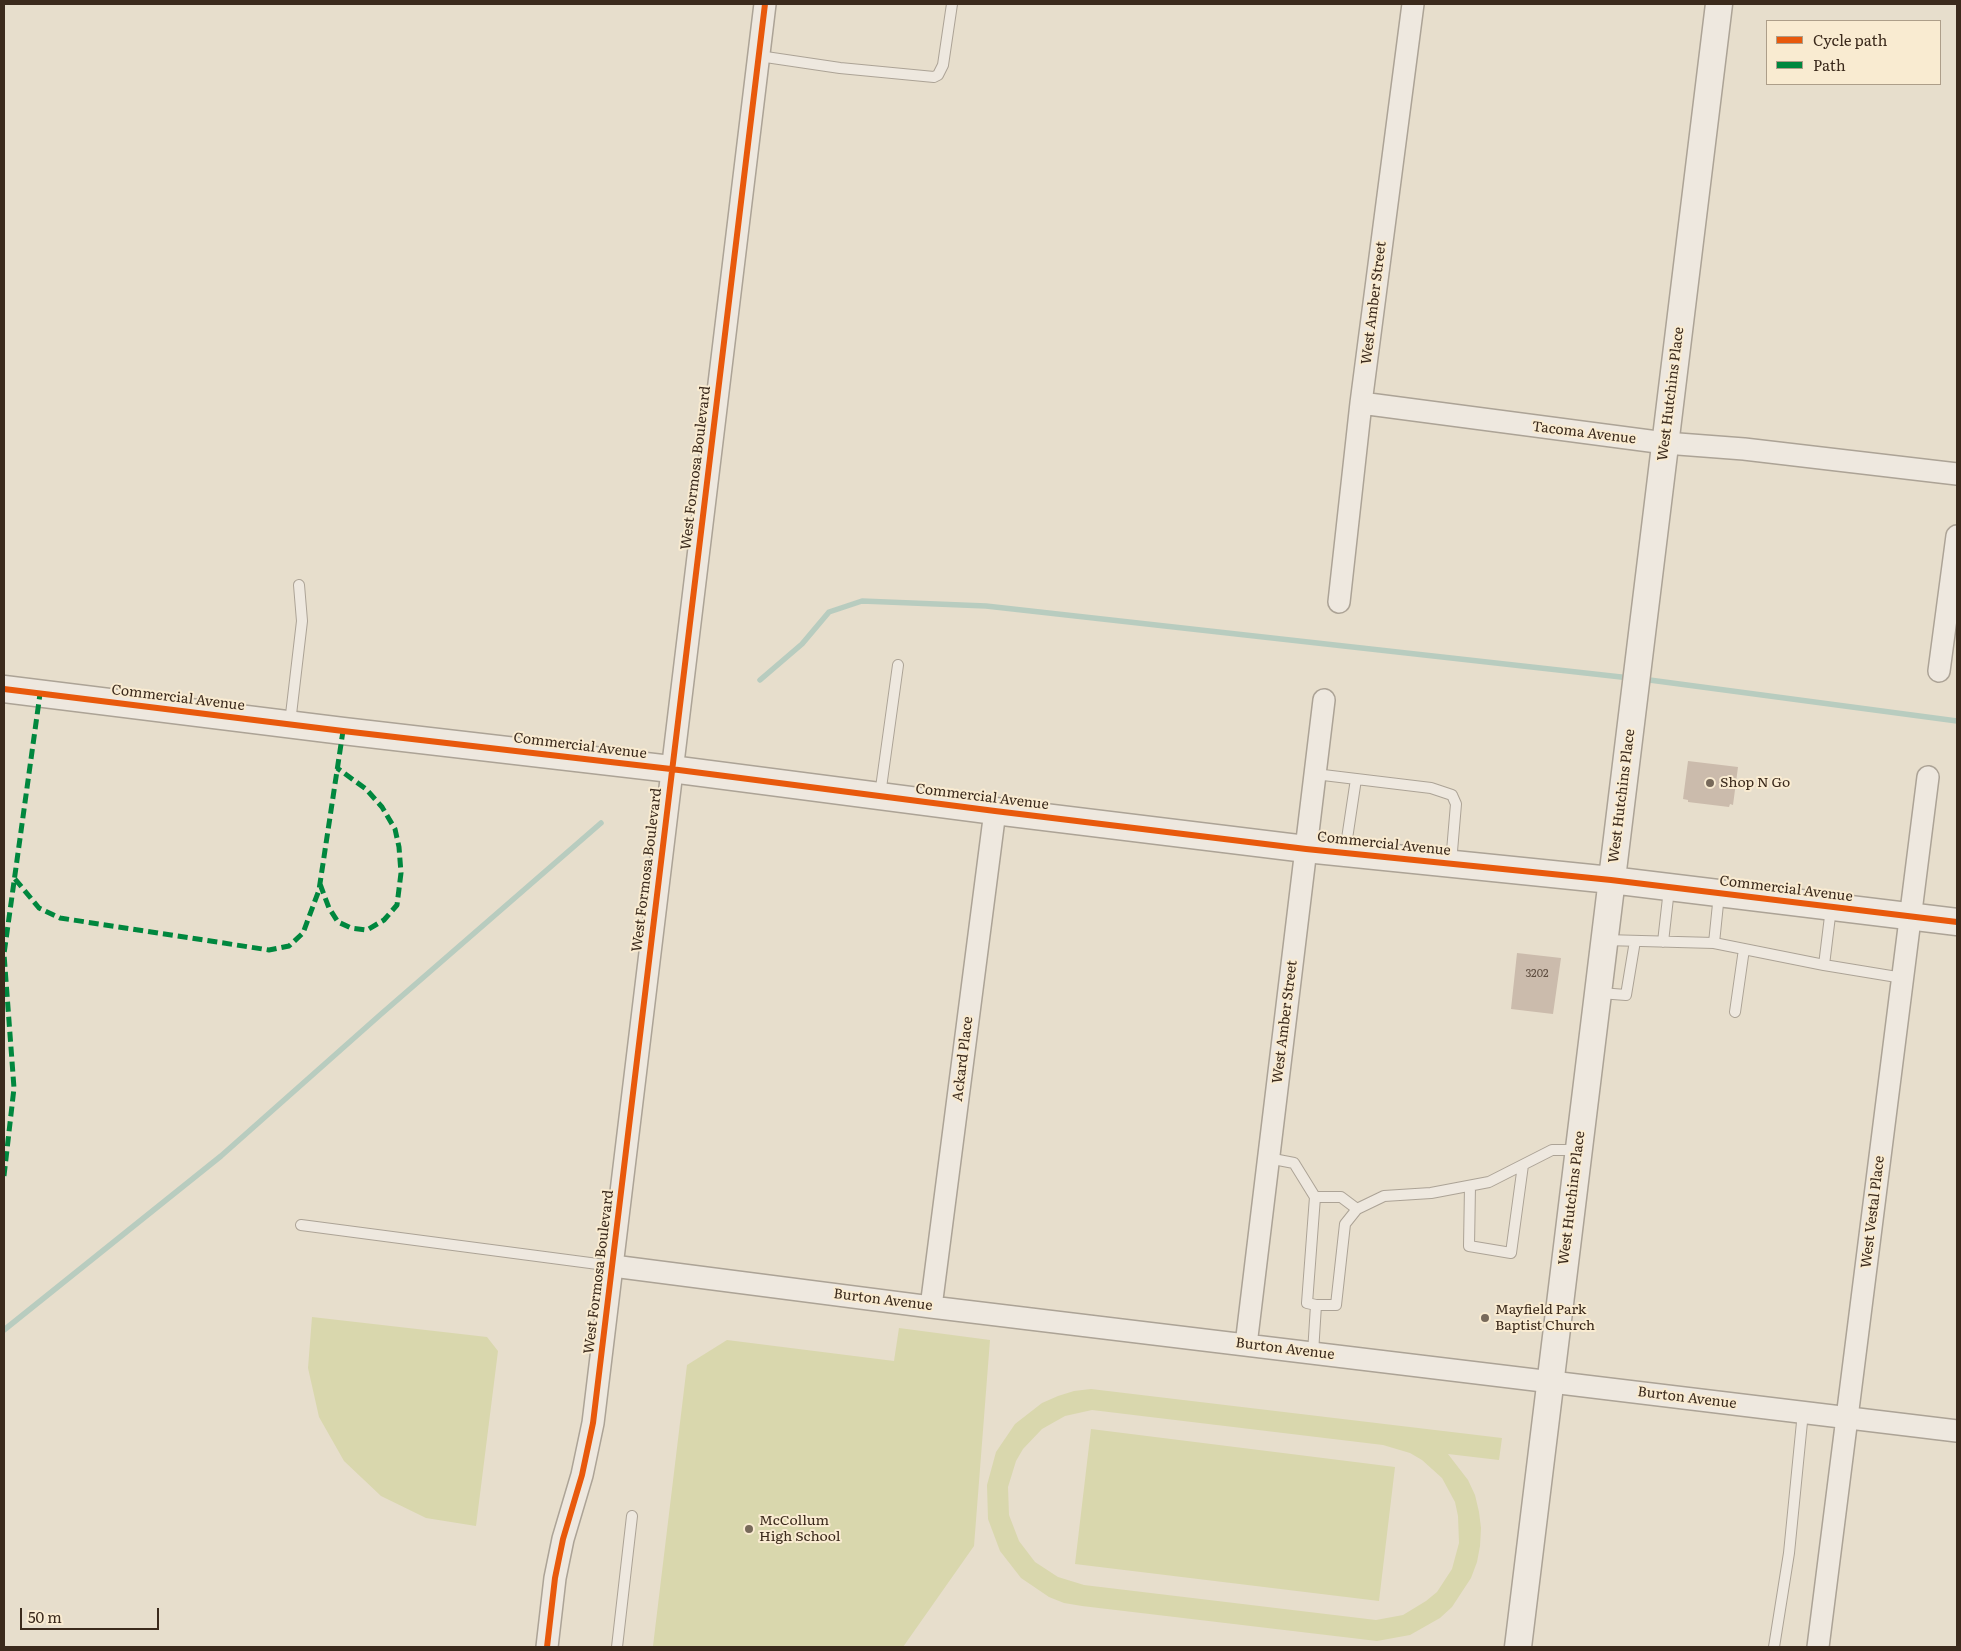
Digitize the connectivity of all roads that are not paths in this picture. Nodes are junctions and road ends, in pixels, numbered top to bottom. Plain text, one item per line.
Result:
1 (765, 4) edge
2 (952, 4) edge
3 (1413, 4) edge
4 (1719, 4) edge
5 (759, 56) junction
6 (1361, 403) junction
7 (1665, 443) junction
8 (1957, 474) edge
9 (1957, 536) edge
10 (298, 585) dead end
11 (1338, 602) dead end
12 (898, 665) dead end
13 (1939, 671) dead end
14 (4, 689) edge
15 (1324, 700) dead end
16 (289, 724) junction
17 (671, 768) junction
18 (1315, 774) junction
19 (1928, 777) dead end
20 (1356, 779) junction
21 (880, 796) junction
22 (995, 811) junction
23 (1306, 849) junction
24 (1345, 853) junction
25 (1450, 864) junction
26 (1611, 880) junction
27 (1669, 888) junction
28 (1719, 893) junction
29 (1832, 907) junction
30 (1911, 917) junction
31 (1957, 922) edge
32 (1604, 940) junction
33 (1635, 941) junction
34 (1663, 942) junction
35 (1714, 943) junction
36 (1744, 949) junction
37 (1824, 964) junction
38 (1903, 978) junction
39 (1597, 993) junction
40 (1735, 1012) dead end
41 (1578, 1150) junction
42 (1268, 1158) junction
43 (1523, 1165) junction
44 (1470, 1186) junction
45 (1315, 1196) junction
46 (1358, 1209) junction
47 (301, 1225) dead end
48 (613, 1266) junction
49 (1316, 1305) junction
50 (931, 1307) junction
51 (1246, 1345) junction
52 (1312, 1353) junction
53 (1550, 1382) junction
54 (1803, 1412) junction
55 (1846, 1417) junction
56 (1957, 1431) edge
57 (632, 1516) dead end
58 (547, 1647) edge
59 (617, 1647) edge
60 (1518, 1647) edge
61 (1774, 1647) edge
62 (1818, 1647) edge

1 - 5 street, West Formosa Boulevard
2 - 5 lane
3 - 6 street, West Amber Street
4 - 7 street, West Hutchins Place
5 - 17 street, West Formosa Boulevard
6 - 7 street, Tacoma Avenue
6 - 11 street, West Amber Street
7 - 8 street, Tacoma Avenue
7 - 26 street, West Hutchins Place
9 - 13 street
10 - 16 lane
12 - 21 lane
14 - 16 street, Commercial Avenue
15 - 18 street, West Amber Street
16 - 17 street, Commercial Avenue
17 - 21 street, Commercial Avenue
17 - 48 street, West Formosa Boulevard
18 - 20 lane
18 - 23 street, West Amber Street
19 - 30 street, West Vestal Place
20 - 24 lane
20 - 25 lane
21 - 22 street, Commercial Avenue
22 - 23 street, Commercial Avenue
22 - 50 street, Ackard Place
23 - 24 street, Commercial Avenue
23 - 42 street, West Amber Street
24 - 25 street, Commercial Avenue
25 - 26 street, Commercial Avenue
26 - 27 street, Commercial Avenue
26 - 32 street, West Hutchins Place
27 - 28 street, Commercial Avenue
27 - 34 lane
28 - 29 street, Commercial Avenue
28 - 35 lane
29 - 30 street, Commercial Avenue
29 - 37 lane
30 - 31 street, Commercial Avenue
30 - 38 street, West Vestal Place
32 - 33 lane
32 - 39 street, West Hutchins Place
33 - 34 lane
33 - 39 lane
34 - 35 lane
35 - 36 lane
36 - 37 lane
36 - 40 lane
37 - 38 lane
38 - 55 street, West Vestal Place
39 - 41 street, West Hutchins Place
41 - 43 lane
41 - 53 street, West Hutchins Place
42 - 45 lane
42 - 51 street, West Amber Street
43 - 44 lane
43 - 44 lane
44 - 46 lane
45 - 46 lane
45 - 49 lane
46 - 49 lane
47 - 48 lane
48 - 50 street, Burton Avenue
48 - 58 street, West Formosa Boulevard
49 - 52 lane
50 - 51 street, Burton Avenue
51 - 52 street, Burton Avenue
52 - 53 street, Burton Avenue
53 - 54 street, Burton Avenue
53 - 60 street, West Hutchins Place
54 - 55 street, Burton Avenue
54 - 61 lane
55 - 56 street, Burton Avenue
55 - 62 street, West Vestal Place
57 - 59 lane

